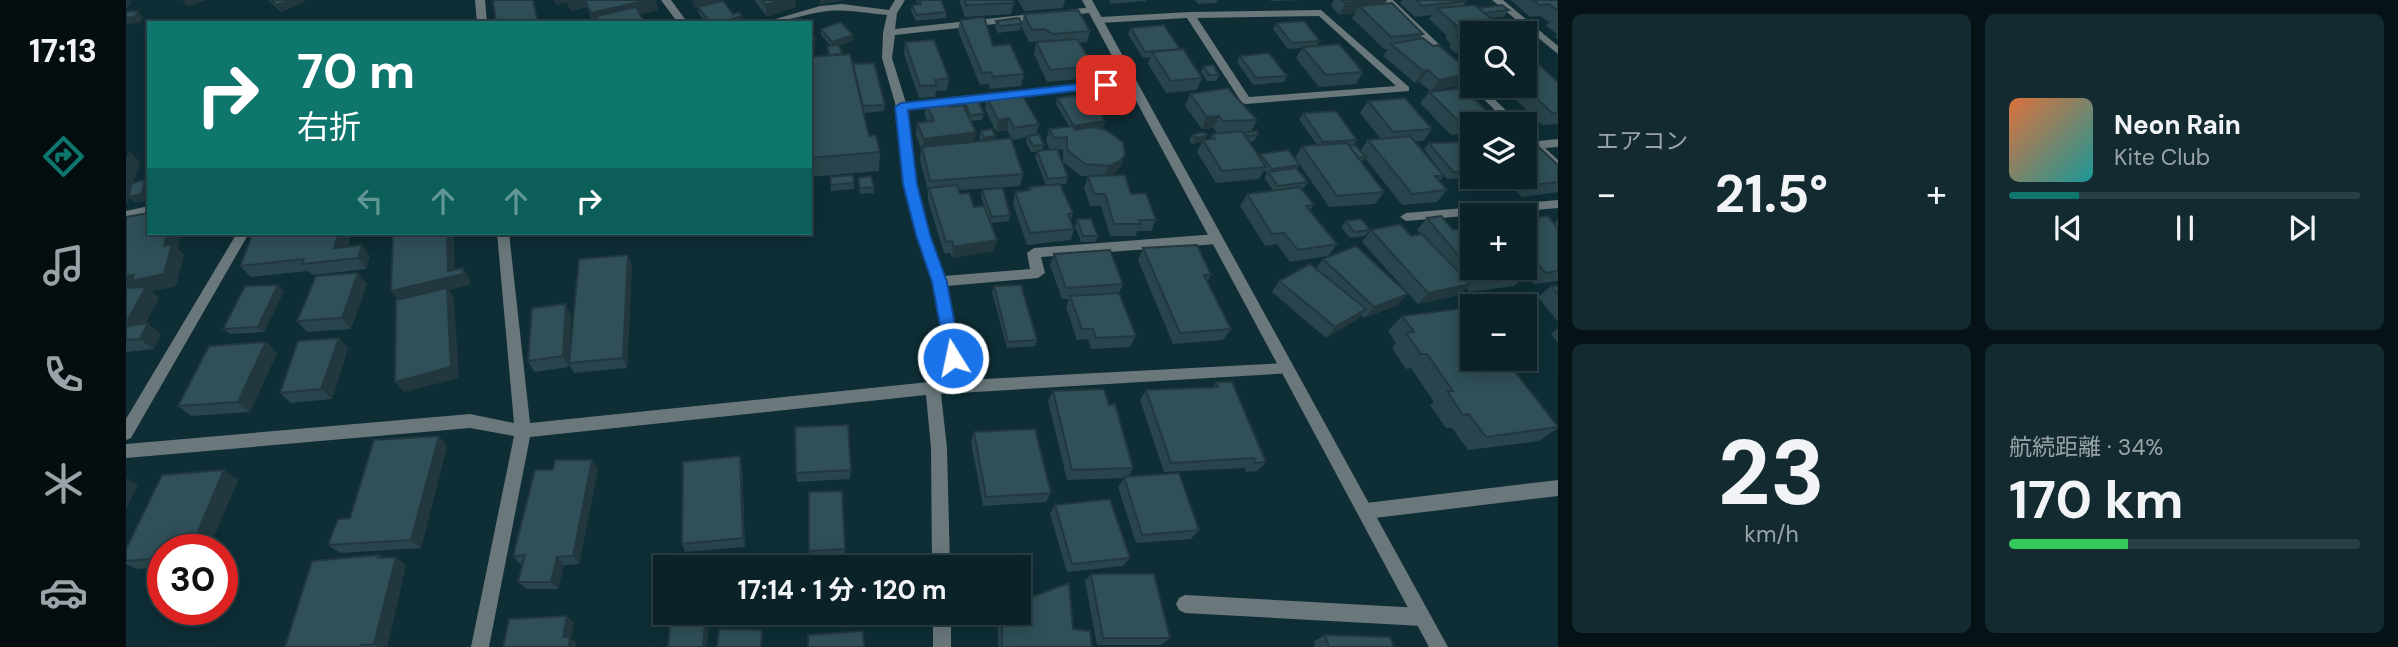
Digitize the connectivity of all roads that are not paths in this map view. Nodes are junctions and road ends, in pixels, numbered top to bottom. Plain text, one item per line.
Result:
1 (480, 0) edge
2 (666, 0) edge
3 (900, 0) edge
4 (1388, 0) edge
5 (1497, 0) edge
6 (1093, 10) edge
7 (892, 13) junction
8 (1190, 15) junction
9 (482, 21) edge
10 (682, 21) edge
11 (775, 21) edge
12 (888, 33) junction
13 (1558, 51) edge
14 (1460, 70) edge
15 (1131, 82) junction
16 (1488, 98) edge
17 (901, 107) junction
18 (1502, 112) edge
19 (1558, 143) edge
20 (1537, 145) edge
21 (1537, 146) edge
22 (1558, 167) edge
23 (1558, 204) edge
24 (147, 210) edge
25 (126, 215) edge
26 (1406, 217) dead end
27 (242, 235) edge
28 (503, 235) edge
29 (1217, 239) junction
30 (939, 282) junction
31 (1286, 369) junction
32 (933, 388) junction
33 (523, 431) junction
34 (126, 433) edge
35 (126, 451) edge
36 (1558, 488) edge
37 (1366, 511) junction
38 (941, 555) edge
39 (1185, 604) dead end
40 (1422, 617) junction
41 (942, 625) edge
42 (480, 647) edge
43 (942, 647) edge
44 (1438, 647) edge

1 - 9 street
2 - 10 street
3 - 7 street
4 - 14 street
5 - 13 street
6 - 8 street
6 - 12 street
6 - 15 street
7 - 11 street
7 - 12 street
8 - 8 street
12 - 17 street
15 - 17 street
15 - 29 street
16 - 18 street
17 - 30 street
19 - 20 street
21 - 22 street
23 - 26 street
24 - 25 street
27 - 34 street
28 - 33 street
29 - 30 street
29 - 31 street
30 - 32 street
31 - 32 street
31 - 37 street
32 - 33 street
32 - 38 street
33 - 35 street
33 - 42 street
36 - 37 street
37 - 40 street
39 - 40 street
40 - 44 street
41 - 43 street

